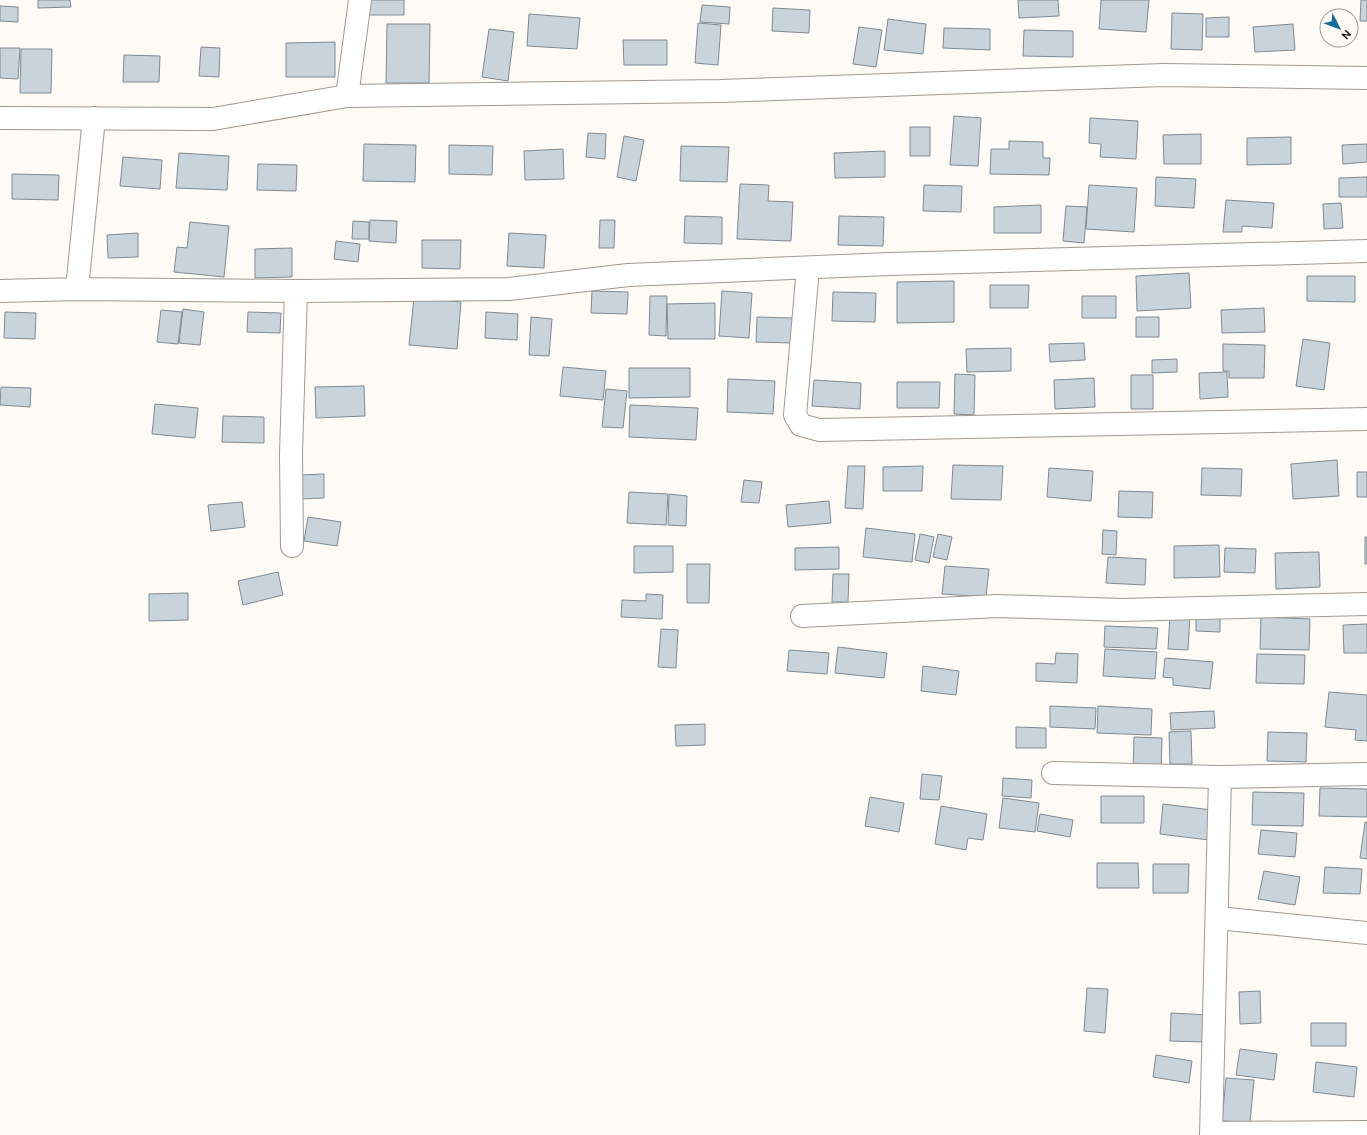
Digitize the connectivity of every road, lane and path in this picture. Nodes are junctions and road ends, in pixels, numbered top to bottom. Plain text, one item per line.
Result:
1 (360, 0) edge
2 (1367, 78) edge
3 (347, 96) junction
4 (0, 118) edge
5 (94, 118) junction
6 (1367, 251) edge
7 (808, 268) junction
8 (77, 288) junction
9 (0, 291) edge
10 (296, 291) junction
11 (1367, 418) edge
12 (292, 546) dead end
13 (1367, 604) edge
14 (802, 616) dead end
15 (1053, 772) dead end
16 (1367, 774) edge
17 (1220, 777) junction
18 (1218, 918) junction
19 (1367, 933) edge
20 (1367, 1132) edge
21 (1212, 1134) edge

1 - 3 street
2 - 3 street
3 - 5 street
4 - 5 street
5 - 8 street
6 - 7 street
7 - 10 street
7 - 11 street
8 - 9 street
8 - 10 street
10 - 12 street
13 - 14 street
15 - 17 street
16 - 17 street
17 - 18 street
18 - 19 street
18 - 21 street
20 - 21 street

